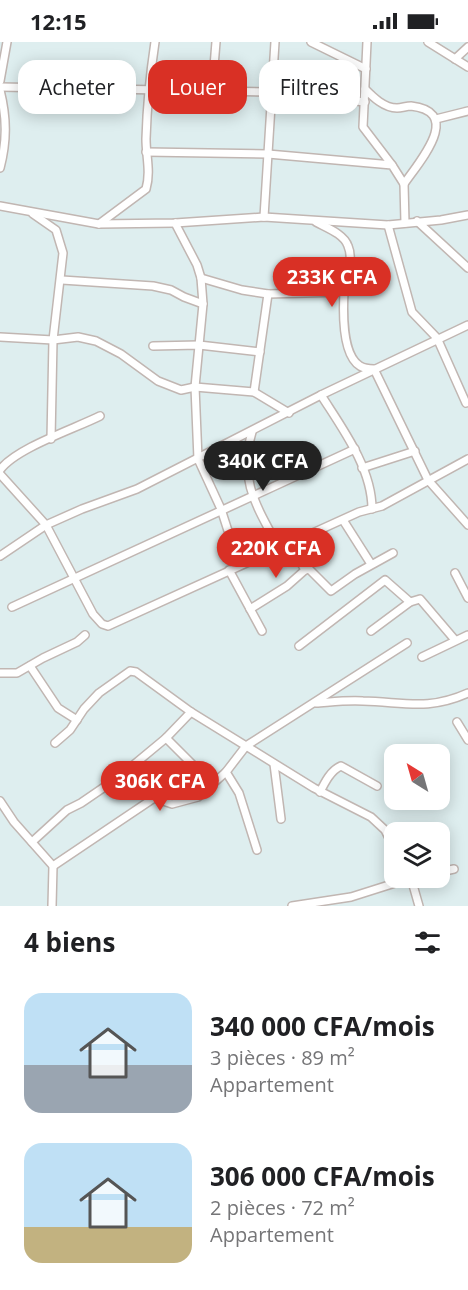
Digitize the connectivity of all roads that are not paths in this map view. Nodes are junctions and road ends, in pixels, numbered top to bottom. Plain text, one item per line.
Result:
1 (7, 42) edge
2 (155, 42) edge
3 (216, 42) edge
4 (274, 42) edge
5 (311, 42) edge
6 (368, 42) edge
7 (428, 42) edge
8 (468, 47) edge
9 (455, 58) junction
10 (215, 60) edge
11 (273, 60) edge
12 (468, 67) edge
13 (366, 69) junction
14 (0, 81) edge
15 (0, 89) edge
16 (365, 89) junction
17 (147, 91) junction
18 (360, 102) edge
19 (364, 102) junction
20 (468, 111) edge
21 (270, 114) edge
22 (436, 119) junction
23 (146, 152) junction
24 (268, 154) junction
25 (392, 165) junction
26 (0, 168) edge
27 (404, 184) junction
28 (0, 206) edge
29 (31, 213) junction
30 (468, 214) edge
31 (264, 217) junction
32 (314, 220) junction
33 (417, 221) junction
34 (175, 223) junction
35 (405, 223) junction
36 (99, 224) junction
37 (388, 225) junction
38 (468, 268) edge
39 (201, 278) junction
40 (62, 280) junction
41 (344, 292) junction
42 (268, 294) junction
43 (203, 304) junction
44 (468, 325) edge
45 (0, 337) edge
46 (437, 338) junction
47 (52, 340) junction
48 (199, 345) junction
49 (153, 346) dead end
50 (260, 352) junction
51 (374, 369) junction
52 (195, 387) junction
53 (254, 392) junction
54 (321, 395) junction
55 (466, 403) dead end
56 (289, 413) junction
57 (100, 417) dead end
58 (252, 432) junction
59 (51, 439) junction
60 (355, 449) junction
61 (416, 451) junction
62 (198, 459) junction
63 (468, 459) edge
64 (362, 468) junction
65 (0, 472) edge
66 (428, 480) junction
67 (251, 496) junction
68 (221, 509) junction
69 (372, 509) junction
70 (343, 520) junction
71 (46, 525) junction
72 (468, 525) edge
73 (290, 543) junction
74 (279, 548) junction
75 (393, 553) dead end
76 (0, 556) edge
77 (245, 563) junction
78 (371, 564) junction
79 (229, 570) junction
80 (304, 570) junction
81 (455, 573) dead end
82 (76, 579) junction
83 (468, 598) edge
84 (410, 602) junction
85 (12, 606) dead end
86 (250, 609) junction
87 (371, 631) dead end
88 (262, 632) dead end
89 (85, 635) dead end
90 (468, 635) edge
91 (455, 640) junction
92 (406, 643) dead end
93 (300, 646) dead end
94 (422, 657) dead end
95 (30, 666) junction
96 (0, 673) edge
97 (468, 693) edge
98 (313, 704) junction
99 (190, 712) junction
100 (77, 720) junction
101 (457, 722) dead end
102 (166, 738) junction
103 (468, 740) edge
104 (55, 743) dead end
105 (246, 746) junction
106 (274, 764) junction
107 (226, 772) junction
108 (213, 784) junction
109 (377, 786) dead end
110 (320, 792) junction
111 (0, 801) edge
112 (281, 819) dead end
113 (384, 829) edge
114 (32, 842) junction
115 (257, 850) dead end
116 (52, 866) junction
117 (454, 869) dead end
118 (450, 870) edge
119 (384, 887) edge
120 (414, 888) edge
121 (52, 906) edge
122 (292, 906) edge
123 (419, 906) edge

1 - 14 street
2 - 17 street
3 - 10 street
4 - 11 street
5 - 13 street
6 - 13 street
7 - 9 street
8 - 9 street
9 - 12 street
13 - 16 street
15 - 17 street
15 - 26 street
16 - 19 street
16 - 22 street
17 - 23 street
18 - 19 street
19 - 25 street
20 - 22 street
21 - 24 street
22 - 27 street
23 - 24 street
23 - 36 street
24 - 25 street
24 - 31 street
25 - 27 street
27 - 35 street
28 - 29 street
29 - 36 street
29 - 40 street
30 - 33 street
31 - 32 street
31 - 34 street
32 - 37 street
32 - 41 street
33 - 35 street
33 - 38 street
34 - 36 street
34 - 39 street
35 - 37 street
37 - 46 street
39 - 42 street
39 - 43 street
40 - 43 street
40 - 47 street
41 - 42 street
41 - 51 street
42 - 50 street
43 - 48 street
44 - 46 street
45 - 47 street
46 - 51 street
46 - 55 street
47 - 52 street
47 - 59 street
48 - 49 street
48 - 50 street
48 - 52 street
50 - 53 street
51 - 54 street
51 - 61 street
52 - 53 street
52 - 62 street
53 - 56 street
54 - 56 street
54 - 60 street
56 - 58 street
57 - 59 street
58 - 62 street
58 - 67 street
59 - 65 street
60 - 64 street
60 - 67 street
61 - 64 street
61 - 66 street
62 - 68 street
62 - 71 street
63 - 66 street
64 - 69 street
65 - 71 street
66 - 69 street
66 - 72 street
67 - 68 street
67 - 74 street
68 - 77 street
68 - 82 street
69 - 70 street
70 - 73 street
70 - 78 street
71 - 76 street
71 - 82 street
73 - 74 street
73 - 80 street
74 - 77 street
75 - 78 street
77 - 79 street
78 - 80 street
79 - 82 street
79 - 86 street
80 - 86 street
81 - 83 street
82 - 85 street
84 - 87 street
84 - 91 street
84 - 93 street
86 - 88 street
89 - 95 street
90 - 91 street
91 - 94 street
92 - 98 street
95 - 96 street
95 - 100 street
97 - 98 street
98 - 105 street
99 - 100 street
99 - 102 street
99 - 105 street
100 - 104 street
101 - 103 street
102 - 108 street
102 - 114 street
105 - 106 street
105 - 107 street
106 - 110 street
106 - 112 street
107 - 108 street
107 - 115 street
108 - 116 street
109 - 110 street
110 - 113 street
111 - 114 street
114 - 116 street
116 - 121 street
117 - 118 street
119 - 122 street
120 - 123 street

